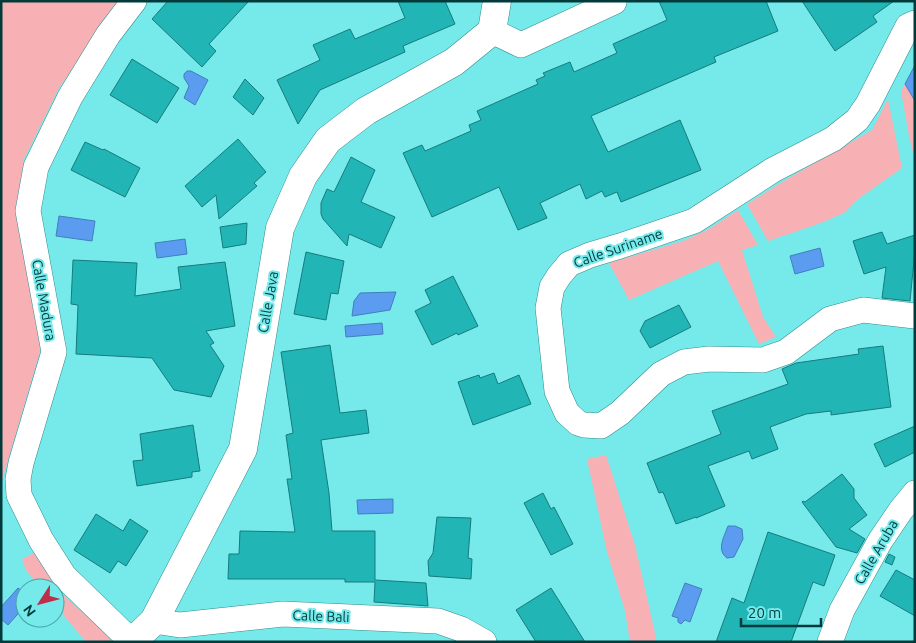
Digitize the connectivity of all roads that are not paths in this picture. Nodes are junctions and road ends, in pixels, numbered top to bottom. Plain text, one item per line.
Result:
1 (134, 1) edge
2 (498, 1) edge
3 (614, 2) edge
4 (915, 23) edge
5 (492, 31) junction
6 (915, 316) edge
7 (915, 493) edge
8 (154, 621) junction
9 (132, 642) edge
10 (484, 642) edge
11 (830, 642) edge

1 - 9 street, Calle Madura
2 - 5 street
3 - 5 street
4 - 6 street, Calle Suriname
5 - 8 street, Calle Java
7 - 11 street, Calle Aruba
8 - 9 street, Calle Java
8 - 10 street, Calle Bali

